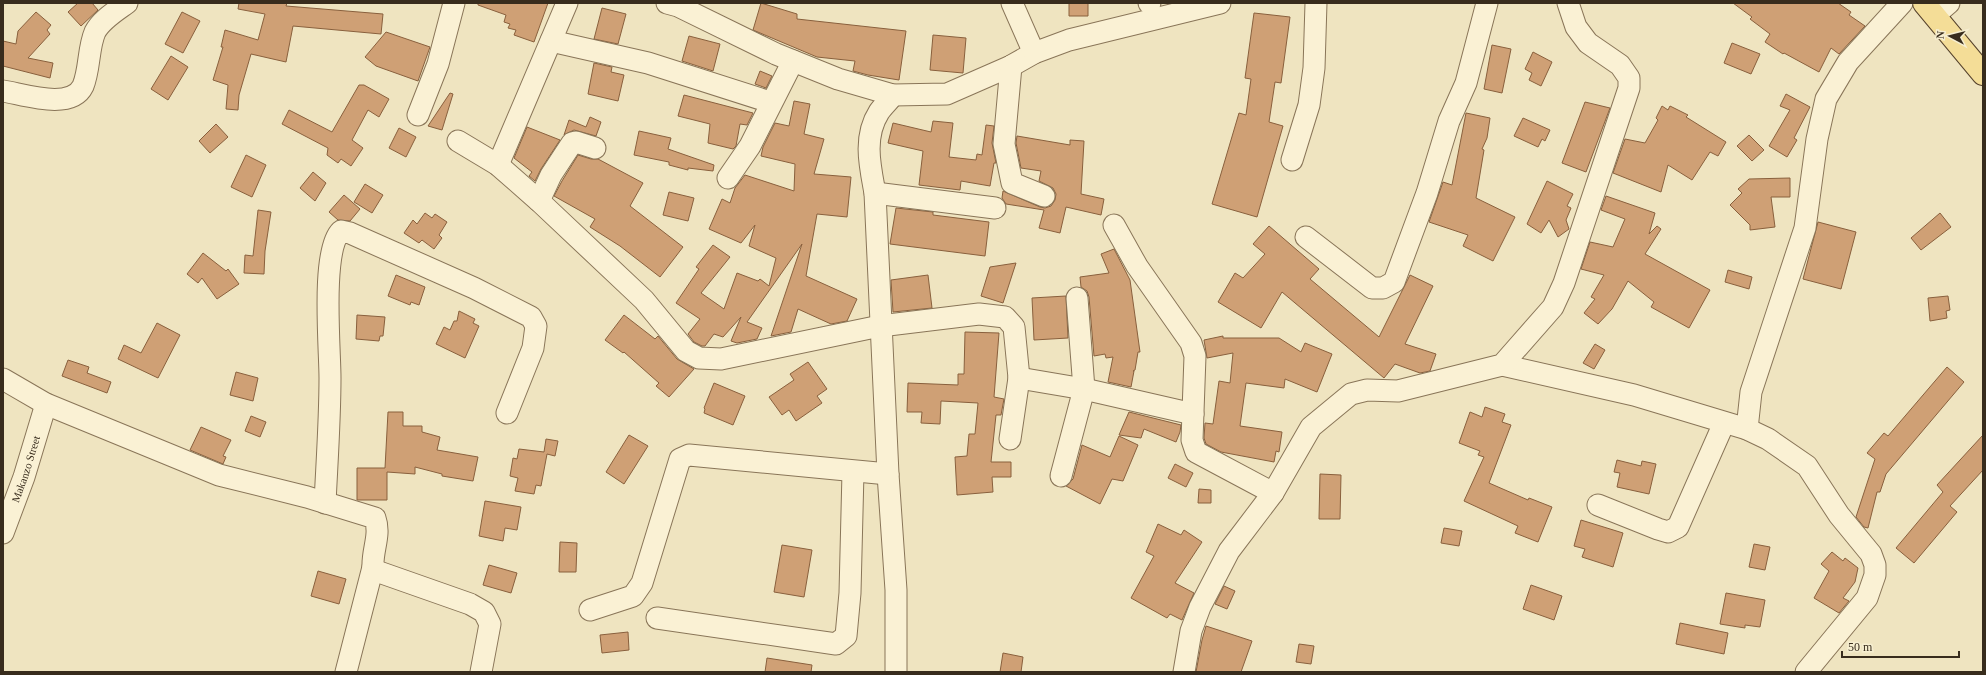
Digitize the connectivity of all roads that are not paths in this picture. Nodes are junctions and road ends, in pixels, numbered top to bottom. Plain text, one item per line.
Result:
1 (127, 3) edge
2 (454, 3) edge
3 (567, 3) edge
4 (667, 3) edge
5 (1012, 3) edge
6 (1220, 3) edge
7 (1316, 3) edge
8 (1487, 3) edge
9 (1568, 3) edge
10 (1902, 3) edge
11 (1151, 7) edge
12 (1936, 7) edge
13 (551, 41) junction
14 (1034, 53) junction
15 (793, 61) junction
16 (1012, 66) junction
17 (1983, 74) edge
18 (3, 91) edge
19 (893, 96) junction
20 (770, 102) junction
21 (418, 115) dead end
22 (458, 141) dead end
23 (595, 148) dead end
24 (1292, 160) dead end
25 (498, 165) junction
26 (728, 178) dead end
27 (875, 193) junction
28 (1044, 196) dead end
29 (539, 201) junction
30 (995, 208) dead end
31 (1114, 225) dead end
32 (1306, 238) dead end
33 (1077, 298) dead end
34 (880, 326) junction
35 (1502, 365) junction
36 (1019, 378) junction
37 (3, 379) edge
38 (1084, 389) junction
39 (46, 404) junction
40 (507, 414) dead end
41 (1193, 414) junction
42 (1724, 423) junction
43 (1747, 429) junction
44 (1010, 439) dead end
45 (853, 472) junction
46 (888, 474) junction
47 (1061, 476) dead end
48 (1273, 493) junction
49 (325, 503) junction
50 (1598, 505) dead end
51 (3, 533) edge
52 (373, 568) junction
53 (590, 610) dead end
54 (657, 618) dead end
55 (346, 672) edge
56 (481, 672) edge
57 (896, 672) edge
58 (1184, 672) edge
59 (1806, 672) edge

1 - 18 street
2 - 21 street
3 - 13 street
4 - 15 street
5 - 14 street
6 - 11 street
7 - 24 street
8 - 32 street
9 - 35 street
10 - 43 street
11 - 14 street
12 - 17 main road
13 - 20 street
13 - 25 street
14 - 16 street
15 - 19 street
15 - 20 street
16 - 19 street
16 - 28 street
19 - 27 street
20 - 26 street
22 - 25 street
23 - 29 street
25 - 29 street
27 - 30 street
27 - 34 street
29 - 34 street
31 - 41 street
33 - 38 street
34 - 36 street
34 - 46 street
35 - 42 street
35 - 48 street
36 - 38 street
36 - 44 street
37 - 39 street
38 - 41 street
38 - 47 street
39 - 49 street
39 - 51 street, Makanzo Street
40 - 49 street
41 - 48 street
42 - 43 street
42 - 50 street
43 - 59 street
45 - 46 street
45 - 53 street
45 - 54 street
46 - 57 street
48 - 58 street
49 - 52 street
52 - 55 street
52 - 56 street

